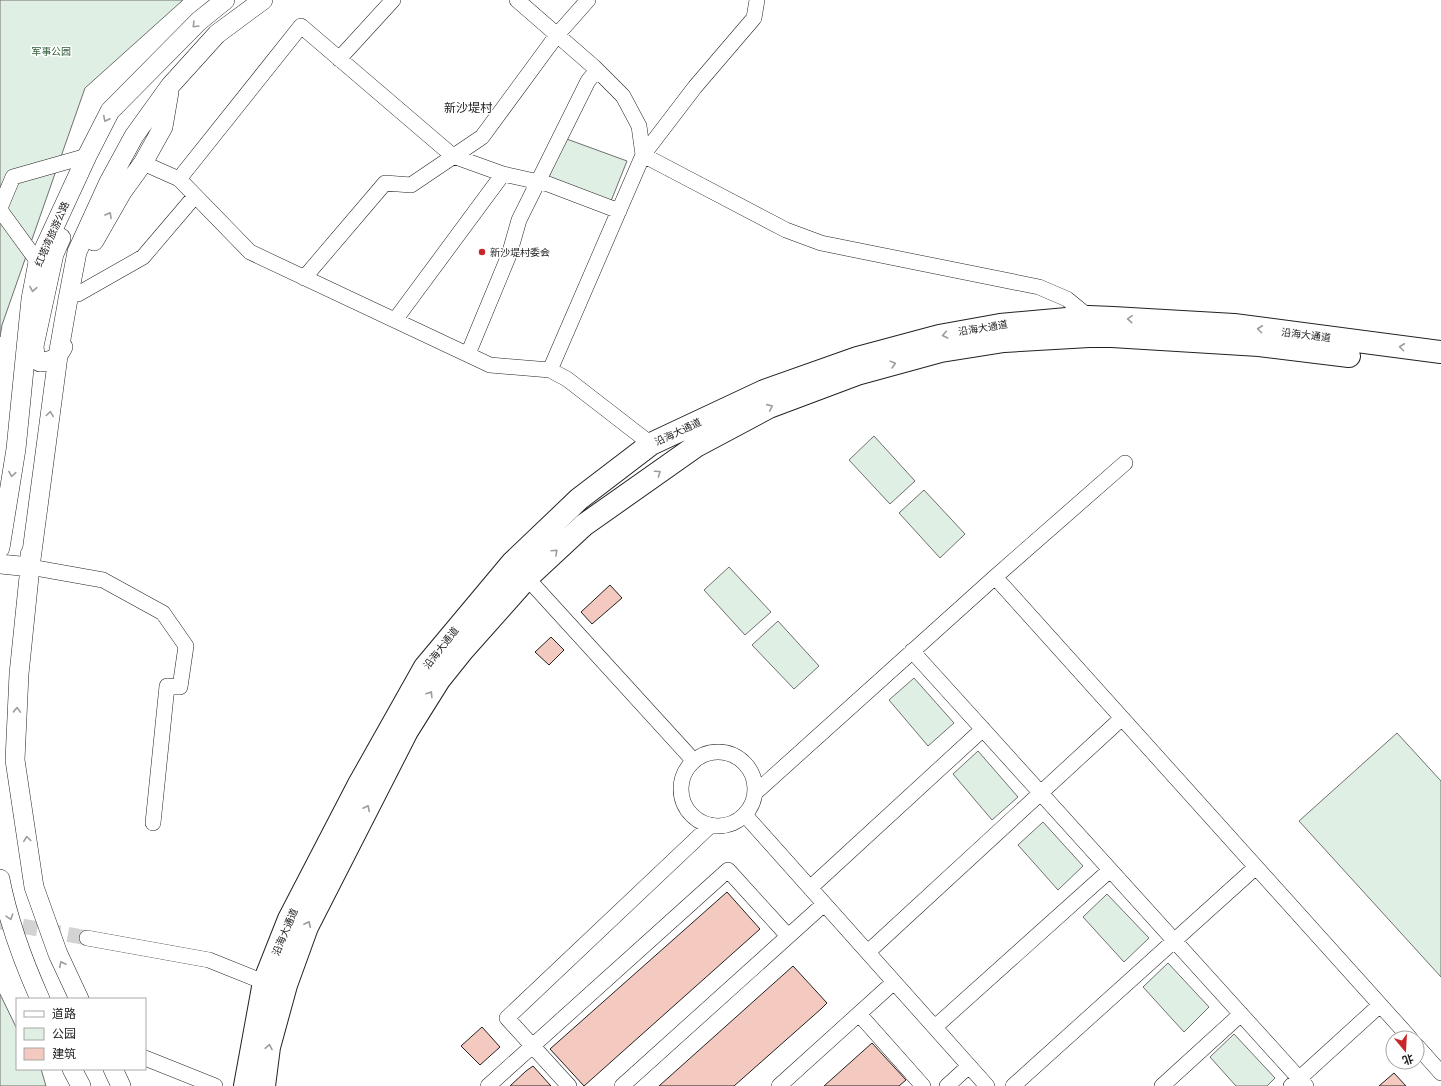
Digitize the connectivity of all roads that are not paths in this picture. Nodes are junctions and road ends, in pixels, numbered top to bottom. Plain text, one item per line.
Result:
1 (225, 0) edge
2 (263, 0) edge
3 (394, 0) edge
4 (517, 0) edge
5 (588, 0) edge
6 (756, 0) edge
7 (558, 35) junction
8 (339, 59) junction
9 (597, 70) junction
10 (170, 86) junction
11 (643, 155) junction
12 (87, 156) junction
13 (453, 156) junction
14 (143, 163) junction
15 (503, 174) junction
16 (77, 180) junction
17 (179, 180) junction
18 (538, 182) junction
19 (4, 190) edge
20 (195, 196) junction
21 (0, 209) edge
22 (619, 211) junction
23 (38, 262) junction
24 (304, 278) junction
25 (78, 294) junction
26 (1089, 317) junction
27 (395, 320) junction
28 (1441, 352) edge
29 (468, 354) junction
30 (58, 356) junction
31 (1441, 367) edge
32 (550, 370) junction
33 (728, 418) junction
34 (651, 444) junction
35 (16, 449) junction
36 (1125, 463) dead end
37 (0, 548) edge
38 (0, 564) edge
39 (30, 567) junction
40 (519, 571) junction
41 (994, 577) junction
42 (912, 651) junction
43 (1122, 718) junction
44 (983, 729) junction
45 (693, 760) junction
46 (755, 793) junction
47 (1041, 793) junction
48 (745, 815) junction
49 (154, 823) dead end
50 (711, 826) junction
51 (1256, 867) junction
52 (1110, 870) junction
53 (0, 880) edge
54 (810, 888) junction
55 (824, 904) junction
56 (788, 936) junction
57 (87, 938) tunnel mouth
58 (1175, 941) junction
59 (868, 952) junction
60 (264, 982) junction
61 (894, 982) junction
62 (40, 998) edge
63 (79, 998) edge
64 (1380, 1005) junction
65 (859, 1014) junction
66 (1241, 1014) junction
67 (935, 1027) junction
68 (1403, 1030) edge
69 (533, 1046) junction
70 (1425, 1055) edge
71 (146, 1058) edge
72 (969, 1066) junction
73 (73, 1070) edge
74 (113, 1070) edge
75 (1441, 1073) edge
76 (1299, 1084) edge
77 (81, 1086) edge
78 (121, 1086) edge
79 (215, 1086) edge
80 (245, 1086) edge
81 (264, 1086) edge
82 (488, 1086) edge
83 (569, 1086) edge
84 (622, 1086) edge
85 (779, 1086) edge
86 (923, 1086) edge
87 (947, 1086) edge
88 (987, 1086) edge
89 (1013, 1086) edge
90 (1162, 1086) edge

1 -> 12 main road, 红塔湾旅游公路
2 - 10 main road
3 - 8 street
4 - 7 street
5 - 7 street
6 - 11 street
7 - 9 street
7 - 13 street
8 - 13 street
8 - 17 street
9 - 11 street
9 - 18 street
10 - 14 main road
10 - 30 main road
11 - 22 street
11 - 26 street
12 - 16 main road, 红塔湾旅游公路
12 - 19 street
13 - 15 street
13 - 24 street
14 - 17 street
25 -> 14 main road
15 - 18 street
15 - 27 street
16 - 23 main road, 红塔湾旅游公路
16 - 30 main road
17 - 20 street
18 - 22 street
18 - 29 street
19 - 21 street
20 - 24 street
20 - 25 street
21 - 23 street
22 - 32 street
23 -> 35 main road, 红塔湾旅游公路
24 - 27 street
25 - 30 main road
28 -> 26 highway, 沿海大通道
26 -> 33 highway, 沿海大通道
27 - 29 street
29 - 32 street
39 -> 30 main road
33 -> 31 highway, 沿海大通道
32 - 34 street
33 - 34 highway, 沿海大通道
40 -> 33 highway, 沿海大通道
34 - 40 highway, 沿海大通道
35 -> 37 main road, 红塔湾旅游公路
35 - 39 main road
36 - 41 street
38 - 39 main road
39 - 49 street
63 -> 39 main road
40 - 45 street
40 - 60 highway, 沿海大通道
81 -> 40 highway, 沿海大通道
41 - 42 street
41 - 43 street
42 - 44 street
42 - 46 street
43 - 47 street
43 - 51 street
44 - 47 street
44 - 54 street
45 - 46 street
45 - 50 street
46 - 48 street
47 - 52 street
47 - 59 street
48 - 50 street
48 - 54 street
50 - 69 street
51 - 58 street
51 - 64 street
52 - 58 street
52 - 67 street
53 -> 62 main road
54 - 55 street
55 - 56 street
55 - 59 street
56 - 69 street
56 - 84 street
57 - 60 street
58 - 66 street
58 - 89 street
59 - 61 street
60 - 80 highway, 沿海大通道
61 - 65 street
61 - 67 street
64 - 68 street
64 - 76 street
65 - 85 street
65 - 86 street
66 - 76 street
66 - 90 street
67 - 72 street
69 - 82 street
69 - 83 street
70 - 75 street
71 - 79 street
72 - 87 street
72 - 88 street
73 - 77 main road
74 - 78 main road

